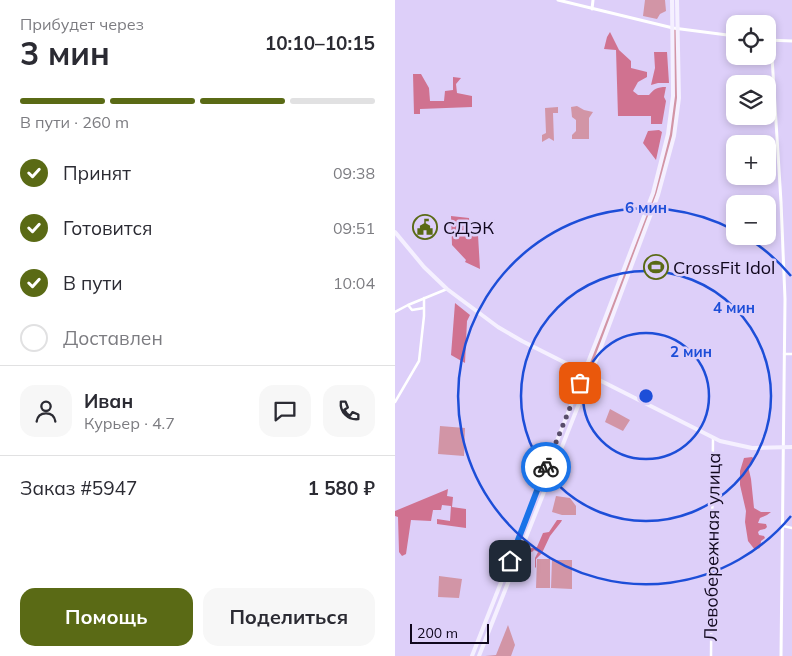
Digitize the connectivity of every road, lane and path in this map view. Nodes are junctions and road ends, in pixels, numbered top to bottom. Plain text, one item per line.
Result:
1 (559, 0) edge
2 (593, 0) edge
3 (672, 0) edge
4 (677, 0) edge
5 (593, 9) junction
6 (673, 28) junction
7 (679, 29) junction
8 (726, 35) edge
9 (776, 41) edge
10 (792, 41) edge
11 (771, 65) edge
12 (653, 193) junction
13 (658, 195) junction
14 (651, 200) junction
15 (656, 202) junction
16 (395, 232) edge
17 (447, 289) junction
18 (424, 298) junction
19 (408, 305) junction
20 (425, 308) junction
21 (395, 312) edge
22 (784, 354) junction
23 (792, 354) edge
24 (584, 373) junction
25 (590, 376) junction
26 (395, 402) edge
27 (571, 404) junction
28 (578, 407) junction
29 (713, 438) junction
30 (792, 446) edge
31 (784, 447) junction
32 (548, 463) junction
33 (555, 465) junction
34 (783, 526) junction
35 (792, 528) edge
36 (473, 656) edge
37 (479, 656) edge
38 (711, 656) edge
39 (781, 656) edge

1 - 5 street
2 - 5 street
3 - 6 main road
4 - 7 main road
5 - 6 street
6 - 7 street
6 - 12 main road
7 - 8 street
7 - 13 main road
9 - 10 street
11 - 22 street
12 - 13 street
12 - 14 main road
13 - 15 main road
14 - 15 street
14 - 24 main road
15 - 25 main road
16 - 17 main road
17 - 18 street
17 - 24 main road
18 - 19 street
18 - 20 street
19 - 20 street
19 - 21 street
20 - 26 street
22 - 23 street
22 - 31 street
24 - 25 main road
24 - 27 main road
25 - 28 main road
25 - 29 main road
27 - 28 street
27 - 32 main road
28 - 33 main road
29 - 31 main road
29 - 38 street, Левобережная улица
30 - 31 main road
31 - 34 street
32 - 33 street
32 - 36 main road
33 - 37 main road
34 - 35 street
34 - 39 street

